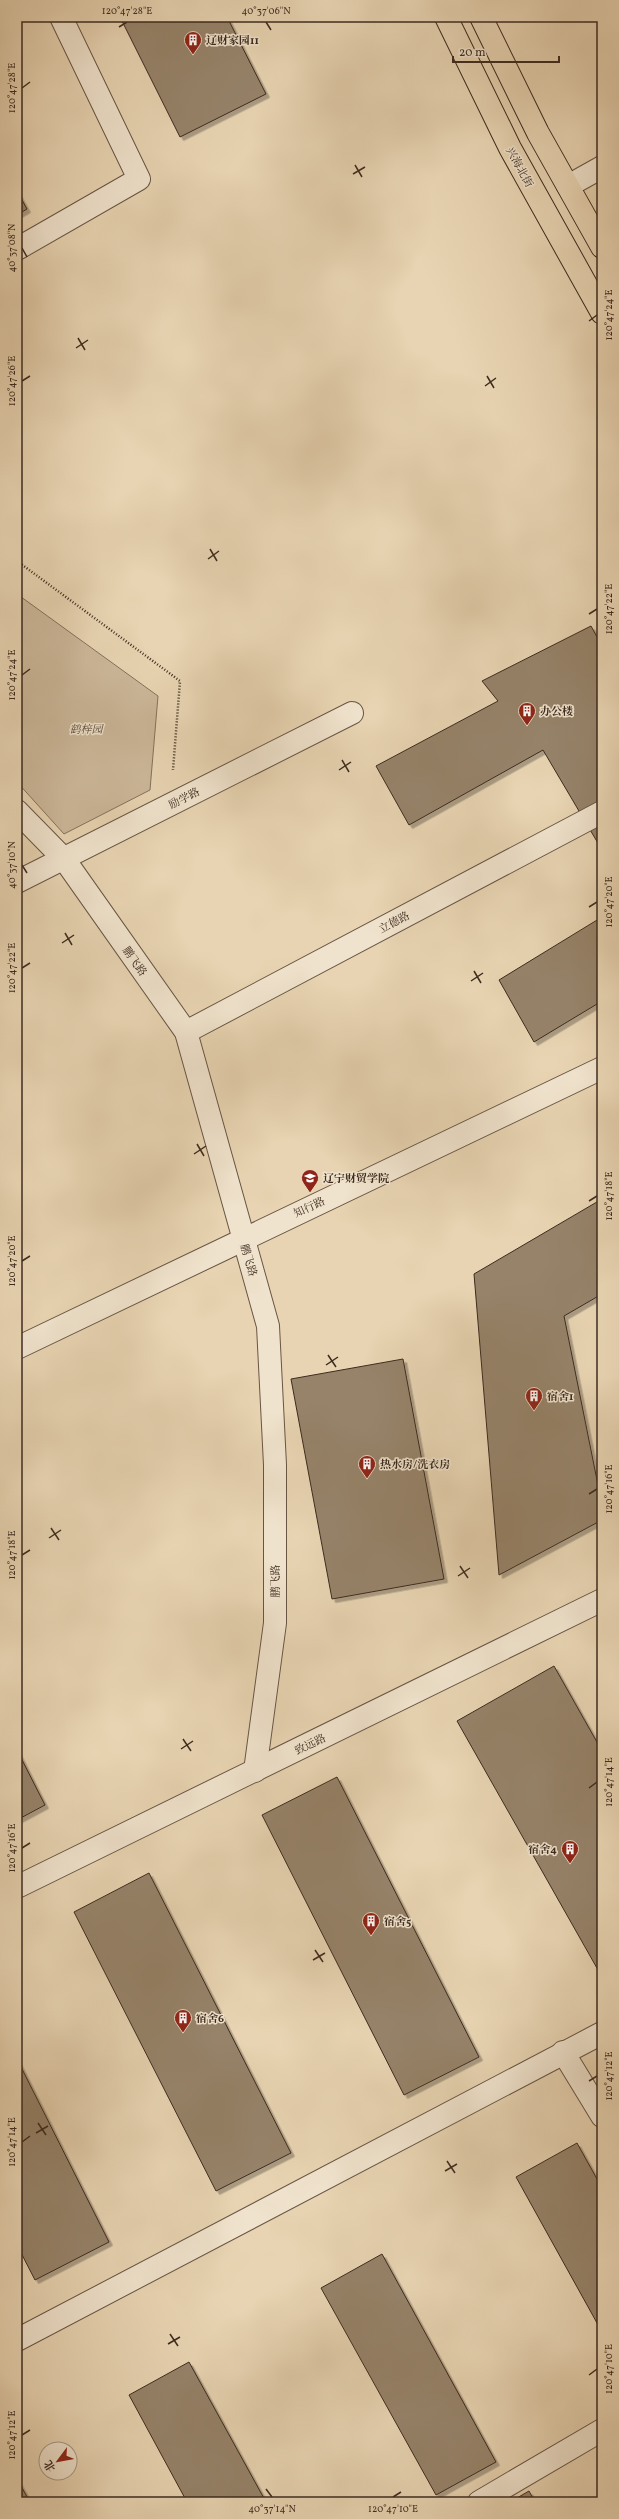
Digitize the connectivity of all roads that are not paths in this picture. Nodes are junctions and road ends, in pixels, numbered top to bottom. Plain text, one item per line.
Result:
1 (61, 17) edge
2 (446, 17) edge
3 (480, 17) edge
4 (602, 167) edge
5 (568, 186) junction
6 (602, 247) edge
7 (17, 249) edge
8 (602, 313) edge
9 (352, 713) dead end
10 (17, 811) edge
11 (602, 812) edge
12 (64, 859) junction
13 (17, 882) edge
14 (186, 1032) junction
15 (602, 1068) edge
16 (243, 1238) junction
17 (17, 1348) edge
18 (602, 1600) edge
19 (255, 1771) junction
20 (17, 1887) edge
21 (602, 2033) edge
22 (563, 2052) junction
23 (602, 2116) edge
24 (17, 2340) edge
25 (602, 2430) edge
26 (479, 2502) edge

1 - 7 street
2 - 8 main road, 兴海北街
3 - 5 main road
4 - 5 street
5 - 6 main road
9 - 12 street, 励学路
10 - 12 street, 鹏飞路
11 - 14 street, 立德路
12 - 13 street, 励学路
12 - 14 street, 鹏飞路
14 - 16 street, 鹏飞路
15 - 16 street, 知行路
16 - 17 street, 知行路
16 - 19 street, 鹏飞路
18 - 19 street, 致远路
19 - 20 street, 致远路
21 - 22 street
22 - 23 street
22 - 24 street
25 - 26 street

